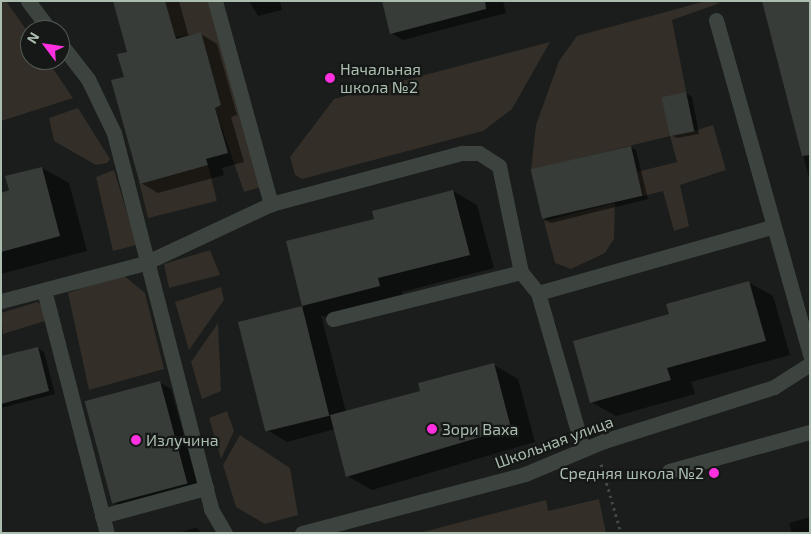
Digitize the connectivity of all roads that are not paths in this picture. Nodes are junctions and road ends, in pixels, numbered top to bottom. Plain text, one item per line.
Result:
1 (28, 1) edge
2 (215, 1) edge
3 (42, 20) edge
4 (716, 20) dead end
5 (70, 56) edge
6 (271, 204) junction
7 (774, 226) junction
8 (145, 262) junction
9 (521, 272) junction
10 (44, 290) junction
11 (538, 292) junction
12 (1, 301) edge
13 (333, 319) dead end
14 (810, 355) edge
15 (810, 364) edge
16 (810, 432) edge
17 (589, 447) junction
18 (669, 471) dead end
19 (206, 488) junction
20 (102, 516) junction
21 (107, 533) edge
22 (225, 533) edge
23 (302, 533) edge

1 - 3 street
2 - 6 street
4 - 7 street
5 - 8 street
6 - 8 street
6 - 9 street
7 - 11 street
7 - 14 street
8 - 10 street
8 - 19 street
9 - 11 street
9 - 13 street
10 - 12 street
10 - 20 street
11 - 17 street
15 - 17 street, Школьная улица
16 - 18 street
17 - 23 street, Школьная улица
19 - 20 street
19 - 22 street
20 - 21 street

